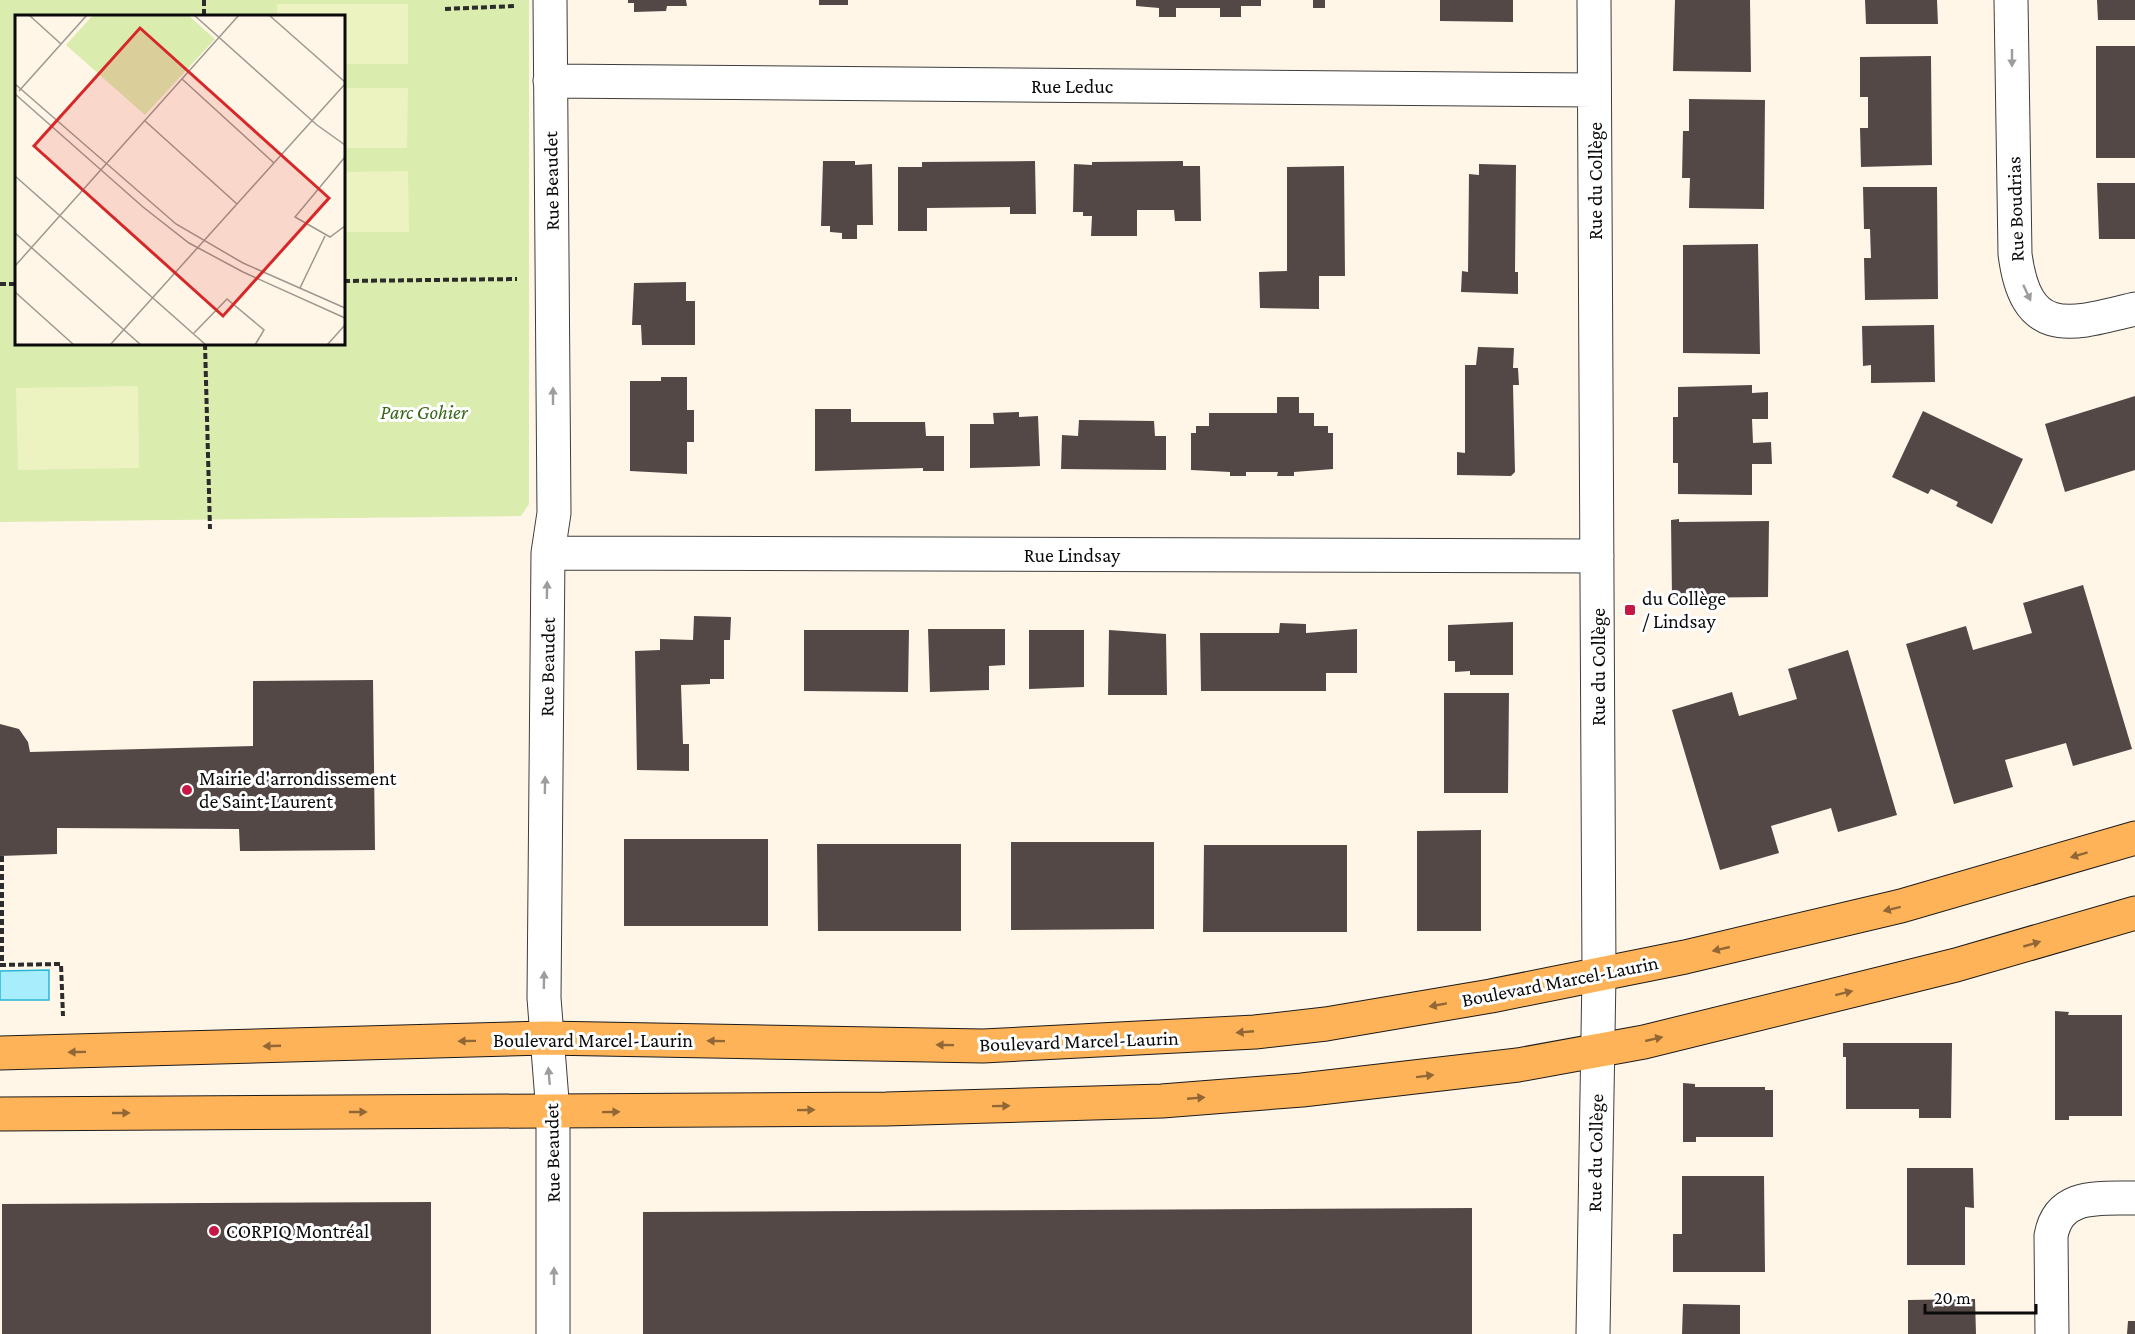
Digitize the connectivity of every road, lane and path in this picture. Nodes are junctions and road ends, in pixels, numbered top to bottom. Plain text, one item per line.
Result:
1 (1594, 0) edge
2 (2012, 0) edge
3 (550, 2) edge
4 (445, 9) dead end
5 (550, 81) junction
6 (1594, 90) junction
7 (553, 279) junction
8 (345, 281) edge
9 (2135, 309) edge
10 (205, 345) edge
11 (210, 529) dead end
12 (548, 553) junction
13 (1597, 556) junction
14 (2135, 838) edge
15 (2, 856) dead end
16 (2135, 913) edge
17 (1, 965) edge
18 (1599, 975) junction
19 (63, 1021) dead end
20 (546, 1038) junction
21 (1597, 1050) junction
22 (0, 1053) edge
23 (553, 1113) junction
24 (0, 1114) edge
25 (2135, 1198) edge
26 (553, 1334) edge
27 (1593, 1334) edge
28 (2052, 1334) edge

1 - 6 street, Rue du Collège
2 -> 9 street, Rue Boudrias
3 - 4 path
3 - 5 street, Rue Beaudet
5 - 6 street, Rue Leduc
5 - 7 street, Rue Beaudet
6 - 13 street, Rue du Collège
7 - 8 path
12 -> 7 street, Rue Beaudet
10 - 11 path
12 - 13 street, Rue Lindsay
20 -> 12 street, Rue Beaudet
13 - 18 street, Rue du Collège
14 -> 18 main road, Boulevard Marcel-Laurin
15 - 17 path
21 -> 16 main road
17 - 19 path
18 -> 20 main road, Boulevard Marcel-Laurin
18 - 21 street, Rue du Collège
20 -> 22 main road, Boulevard Marcel-Laurin
23 -> 20 street, Rue Beaudet
23 -> 21 main road
21 - 27 street, Rue du Collège
24 -> 23 main road
26 -> 23 street, Rue Beaudet
25 - 28 street

